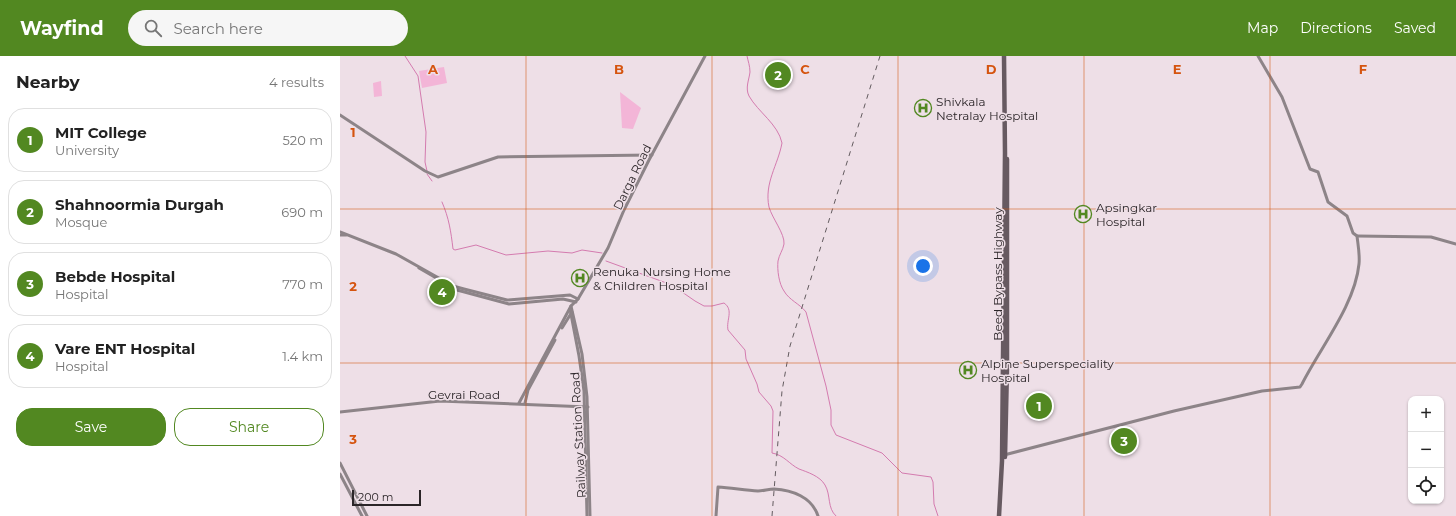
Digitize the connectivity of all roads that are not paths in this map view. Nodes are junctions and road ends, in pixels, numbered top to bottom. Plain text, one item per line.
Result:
1 (705, 56) edge
2 (1004, 56) edge
3 (1258, 56) edge
4 (340, 115) edge
5 (652, 155) junction
6 (340, 232) edge
7 (340, 235) edge
8 (346, 235) junction
9 (1357, 236) junction
10 (1456, 244) edge
11 (417, 267) junction
12 (578, 299) junction
13 (572, 307) junction
14 (519, 403) junction
15 (525, 403) junction
16 (586, 407) junction
17 (340, 412) edge
18 (1003, 455) junction
19 (340, 463) edge
20 (340, 474) edge
21 (362, 516) edge
22 (367, 516) edge
23 (587, 516) edge
24 (590, 516) edge
25 (716, 516) edge
26 (818, 516) edge
27 (1001, 516) edge

1 - 5 street, Darga Road
2 - 18 highway, Beed Bypass Highway
3 - 9 street
4 - 5 street
5 - 12 street, Darga Road
6 - 8 street
7 - 8 street
8 - 11 street
9 - 10 street
9 - 18 street
11 - 12 street
11 - 13 street
12 - 13 street, Darga Road
13 - 14 street, Darga Road
13 - 15 street, Darga Road
13 - 16 street, Railway Station Road
14 - 15 street, Gevrai Road
14 - 17 street, Gevrai Road
15 - 16 street, Gevrai Road
16 - 23 street, Railway Station Road
16 - 24 street, Railway Station Road
18 - 27 highway, Beed Bypass Highway
19 - 22 street
20 - 21 street
25 - 26 street

